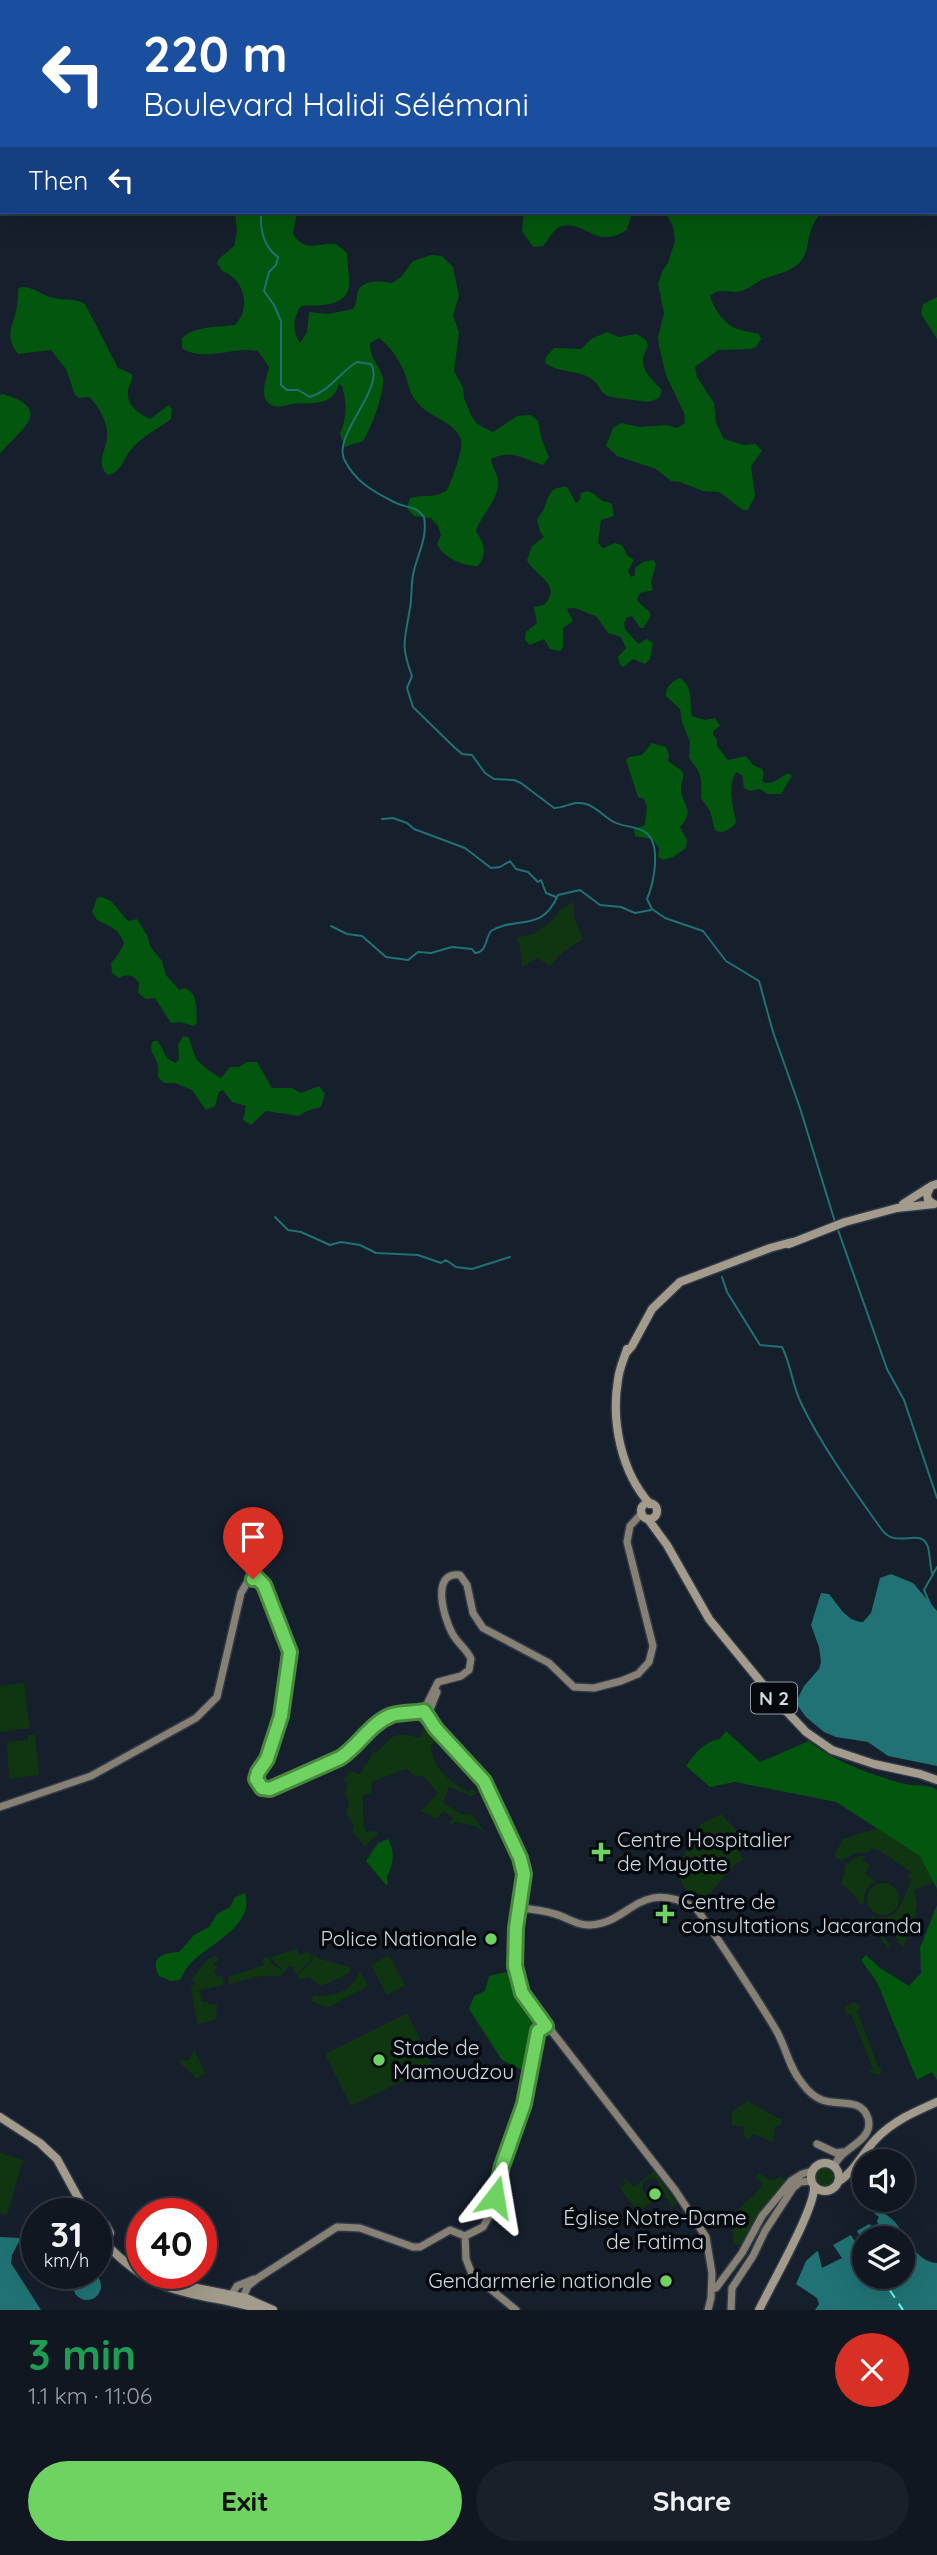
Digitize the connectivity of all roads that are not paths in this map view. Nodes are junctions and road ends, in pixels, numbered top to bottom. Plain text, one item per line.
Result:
1 (933, 1186) edge
2 (935, 1204) edge
3 (897, 1208) junction
4 (632, 1475) junction
5 (650, 1504) junction
6 (646, 1515) junction
7 (424, 1714) junction
8 (937, 1780) edge
9 (0, 1807) edge
10 (519, 1908) junction
11 (539, 2017) junction
12 (546, 2026) junction
13 (538, 2031) junction
14 (937, 2102) edge
15 (0, 2118) edge
16 (817, 2144) dead end
17 (842, 2151) junction
18 (834, 2172) junction
19 (812, 2180) junction
20 (826, 2191) junction
21 (80, 2198) edge
22 (806, 2216) junction
23 (466, 2236) junction
24 (112, 2247) edge
25 (126, 2262) edge
26 (257, 2278) junction
27 (174, 2289) edge
28 (195, 2289) edge
29 (712, 2289) junction
30 (243, 2297) junction
31 (232, 2298) junction
32 (262, 2310) edge
33 (273, 2310) edge
34 (516, 2310) edge
35 (708, 2310) edge
36 (731, 2310) edge
37 (759, 2310) edge

1 - 2 main road
1 - 3 main road
2 - 3 main road
3 - 4 main road
4 - 5 main road
4 - 6 main road
5 - 6 main road
5 - 6 main road
6 - 7 street
6 - 8 main road, N 2
7 - 9 street
7 - 10 street
10 - 11 street
10 - 17 street
11 - 12 street
11 - 13 street
12 - 13 street
12 - 29 street
13 - 23 street
14 - 18 main road
15 - 21 main road
16 - 17 street
17 - 18 street
18 - 19 main road
18 - 20 main road
19 - 20 main road
19 - 22 main road
19 - 29 street
19 - 36 street
20 - 22 main road
22 - 37 main road
23 - 26 street
23 - 34 street
24 - 25 main road
26 - 30 street
26 - 31 street
27 - 31 main road
28 - 31 main road
29 - 35 street
30 - 31 main road
30 - 33 main road
31 - 32 main road

